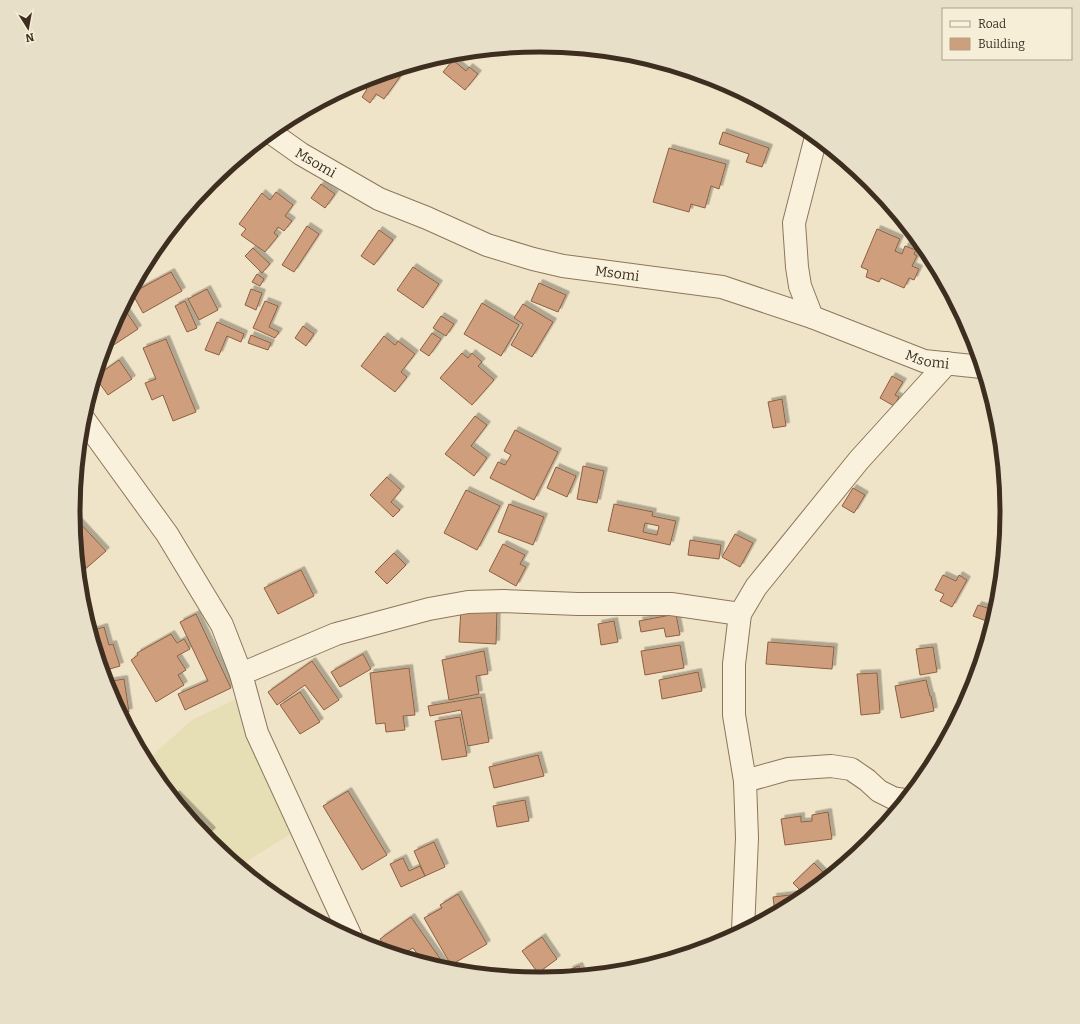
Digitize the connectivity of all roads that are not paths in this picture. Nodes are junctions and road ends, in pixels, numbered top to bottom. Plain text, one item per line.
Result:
1 (276, 136) edge
2 (814, 143) edge
3 (812, 317) junction
4 (947, 363) junction
5 (977, 366) edge
6 (88, 425) edge
7 (740, 614) junction
8 (241, 674) junction
9 (745, 781) junction
10 (899, 799) edge
11 (743, 925) edge
12 (348, 930) edge

1 - 3 street, Msomi
2 - 3 street
3 - 4 street, Msomi
4 - 5 street, Msomi
4 - 7 street
6 - 8 street
7 - 8 street
7 - 9 street
8 - 12 street
9 - 10 street
9 - 11 street

